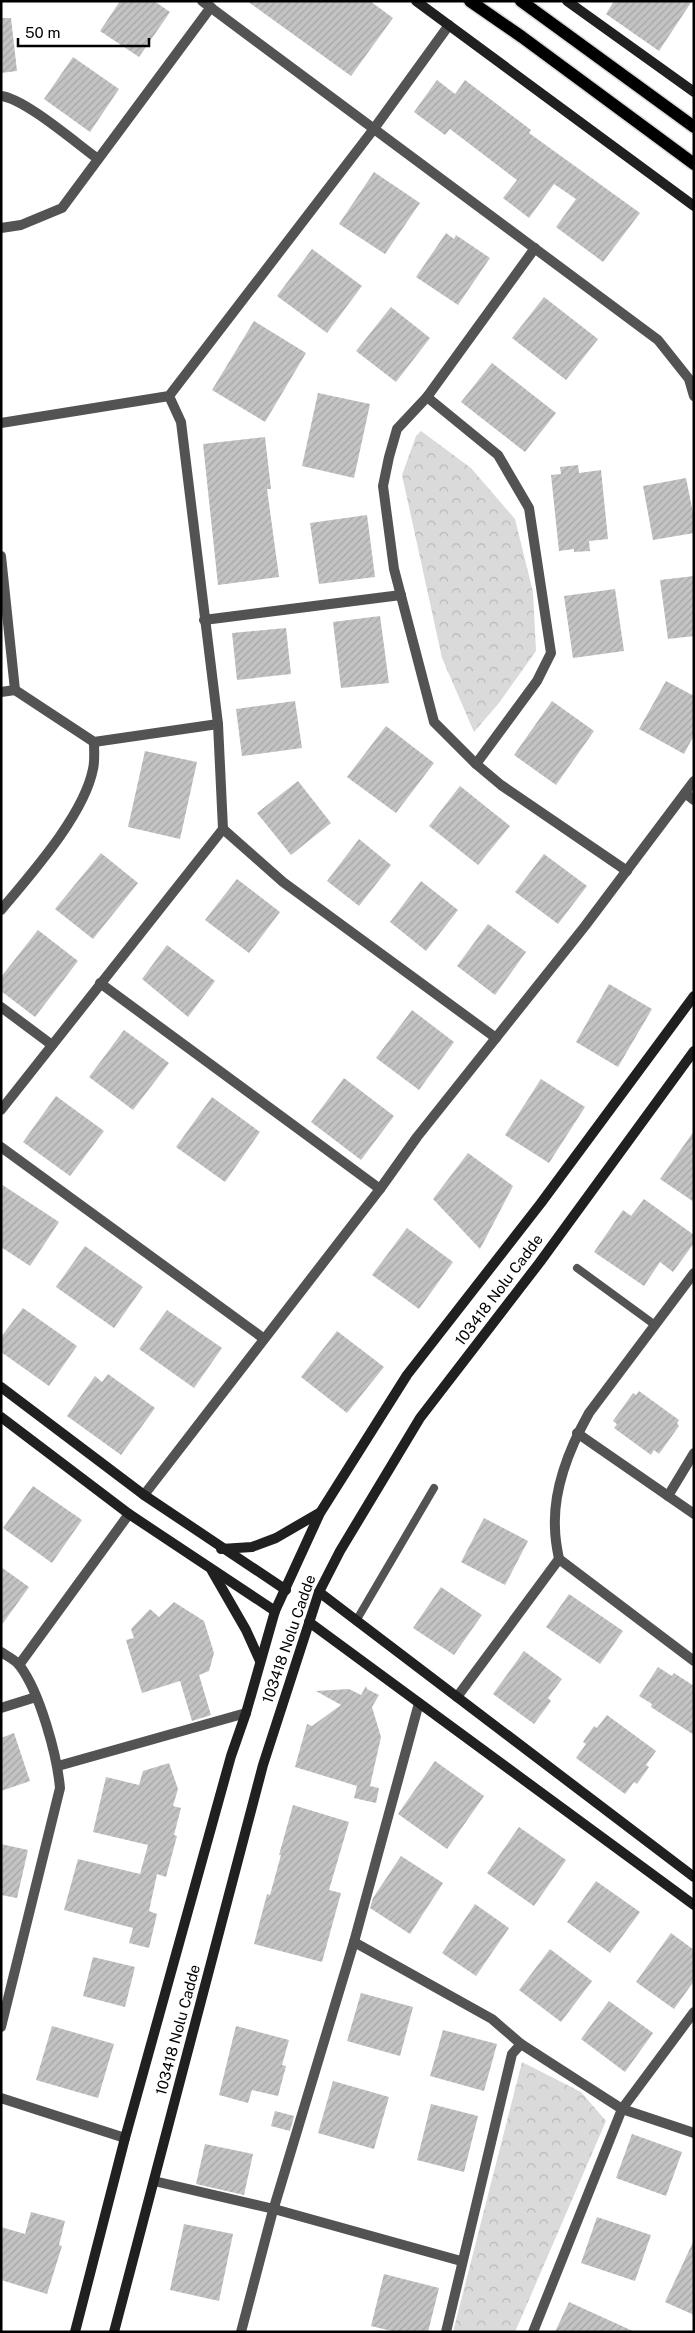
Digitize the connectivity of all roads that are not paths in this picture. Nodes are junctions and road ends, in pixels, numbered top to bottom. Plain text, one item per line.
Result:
1 (416, 1) edge
2 (470, 1) edge
3 (521, 1) edge
4 (567, 1) edge
5 (206, 4) edge
6 (449, 25) junction
7 (694, 92) edge
8 (1, 96) edge
9 (694, 127) edge
10 (373, 130) junction
11 (98, 159) junction
12 (694, 164) edge
13 (694, 206) edge
14 (1, 228) edge
15 (535, 248) junction
16 (169, 396) junction
17 (694, 396) edge
18 (427, 397) junction
19 (1, 423) edge
20 (1, 556) edge
21 (401, 595) junction
22 (204, 620) junction
23 (15, 690) junction
24 (1, 692) edge
25 (218, 724) junction
26 (94, 742) junction
27 (476, 764) junction
28 (694, 781) edge
29 (690, 796) edge
30 (224, 828) junction
31 (627, 871) junction
32 (1, 910) edge
33 (100, 983) junction
34 (694, 996) edge
35 (1, 1007) edge
36 (496, 1038) junction
37 (52, 1045) junction
38 (694, 1051) edge
39 (1, 1110) edge
40 (1, 1147) edge
41 (380, 1189) junction
42 (578, 1268) dead end
43 (694, 1272) edge
44 (655, 1325) junction
45 (263, 1338) junction
46 (1, 1387) edge
47 (1, 1417) edge
48 (578, 1433) junction
49 (694, 1454) edge
50 (434, 1488) dead end
51 (144, 1496) junction
52 (668, 1496) junction
53 (320, 1513) junction
54 (129, 1514) junction
55 (694, 1514) edge
56 (221, 1549) junction
57 (559, 1559) junction
58 (210, 1568) junction
59 (286, 1590) junction
60 (318, 1592) junction
61 (275, 1611) junction
62 (309, 1622) junction
63 (356, 1622) junction
64 (1, 1652) edge
65 (260, 1661) junction
66 (694, 1661) edge
67 (19, 1665) junction
68 (36, 1696) junction
69 (456, 1697) junction
70 (419, 1703) junction
71 (1, 1708) edge
72 (246, 1714) junction
73 (58, 1766) junction
74 (694, 1877) edge
75 (694, 1904) edge
76 (354, 1942) junction
77 (694, 2012) edge
78 (1, 2027) edge
79 (521, 2044) junction
80 (1, 2098) edge
81 (622, 2109) junction
82 (694, 2133) edge
83 (125, 2138) junction
84 (154, 2180) junction
85 (274, 2209) junction
86 (461, 2261) junction
87 (75, 2332) edge
88 (114, 2332) edge
89 (241, 2332) edge
90 (446, 2332) edge
91 (533, 2332) edge

1 - 6 main road
2 - 12 main road
3 - 9 main road
4 - 7 main road
5 - 10 street
5 - 11 street
6 - 10 street
6 - 13 main road
8 - 11 street
10 - 15 street
10 - 16 street
11 - 14 street
15 - 17 street
15 - 18 street
16 - 19 street
16 - 22 street
18 - 21 street
18 - 27 street
20 - 23 street
21 - 22 street
21 - 27 street
22 - 25 street
23 - 24 street
23 - 26 street
25 - 26 street
25 - 30 street
26 - 32 street
27 - 31 street
28 - 29 street
29 - 31 street
30 - 33 street
30 - 36 street
31 - 36 street
33 - 37 street
33 - 41 street
34 - 53 main road
35 - 37 street
36 - 41 street
37 - 39 street
38 - 60 main road, 103418 Nolu Cadde
40 - 45 street
41 - 45 street
42 - 44 lane
43 - 44 street
44 - 48 street
45 - 51 street
46 - 51 main road
47 - 54 main road
48 - 52 street
48 - 57 street
49 - 52 street
50 - 63 lane
51 - 56 main road
52 - 55 street
53 - 56 main road
53 - 59 main road
54 - 58 main road
54 - 67 street
56 - 59 main road
57 - 66 street
57 - 69 street
58 - 61 main road
58 - 65 main road
59 - 61 main road
60 - 62 main road, 103418 Nolu Cadde
60 - 63 main road
61 - 65 main road
62 - 70 main road
62 - 84 main road, 103418 Nolu Cadde
63 - 69 main road
64 - 67 street
65 - 72 main road
67 - 68 street
68 - 71 street
68 - 73 street
69 - 74 main road
70 - 75 main road
70 - 76 street
72 - 73 street
72 - 83 main road
73 - 78 street
76 - 79 street
76 - 85 street
77 - 81 street
79 - 81 street
79 - 86 street
80 - 83 street
81 - 82 street
81 - 91 street
83 - 87 main road
84 - 85 street
84 - 88 main road, 103418 Nolu Cadde
85 - 86 street
85 - 89 street
86 - 90 street

